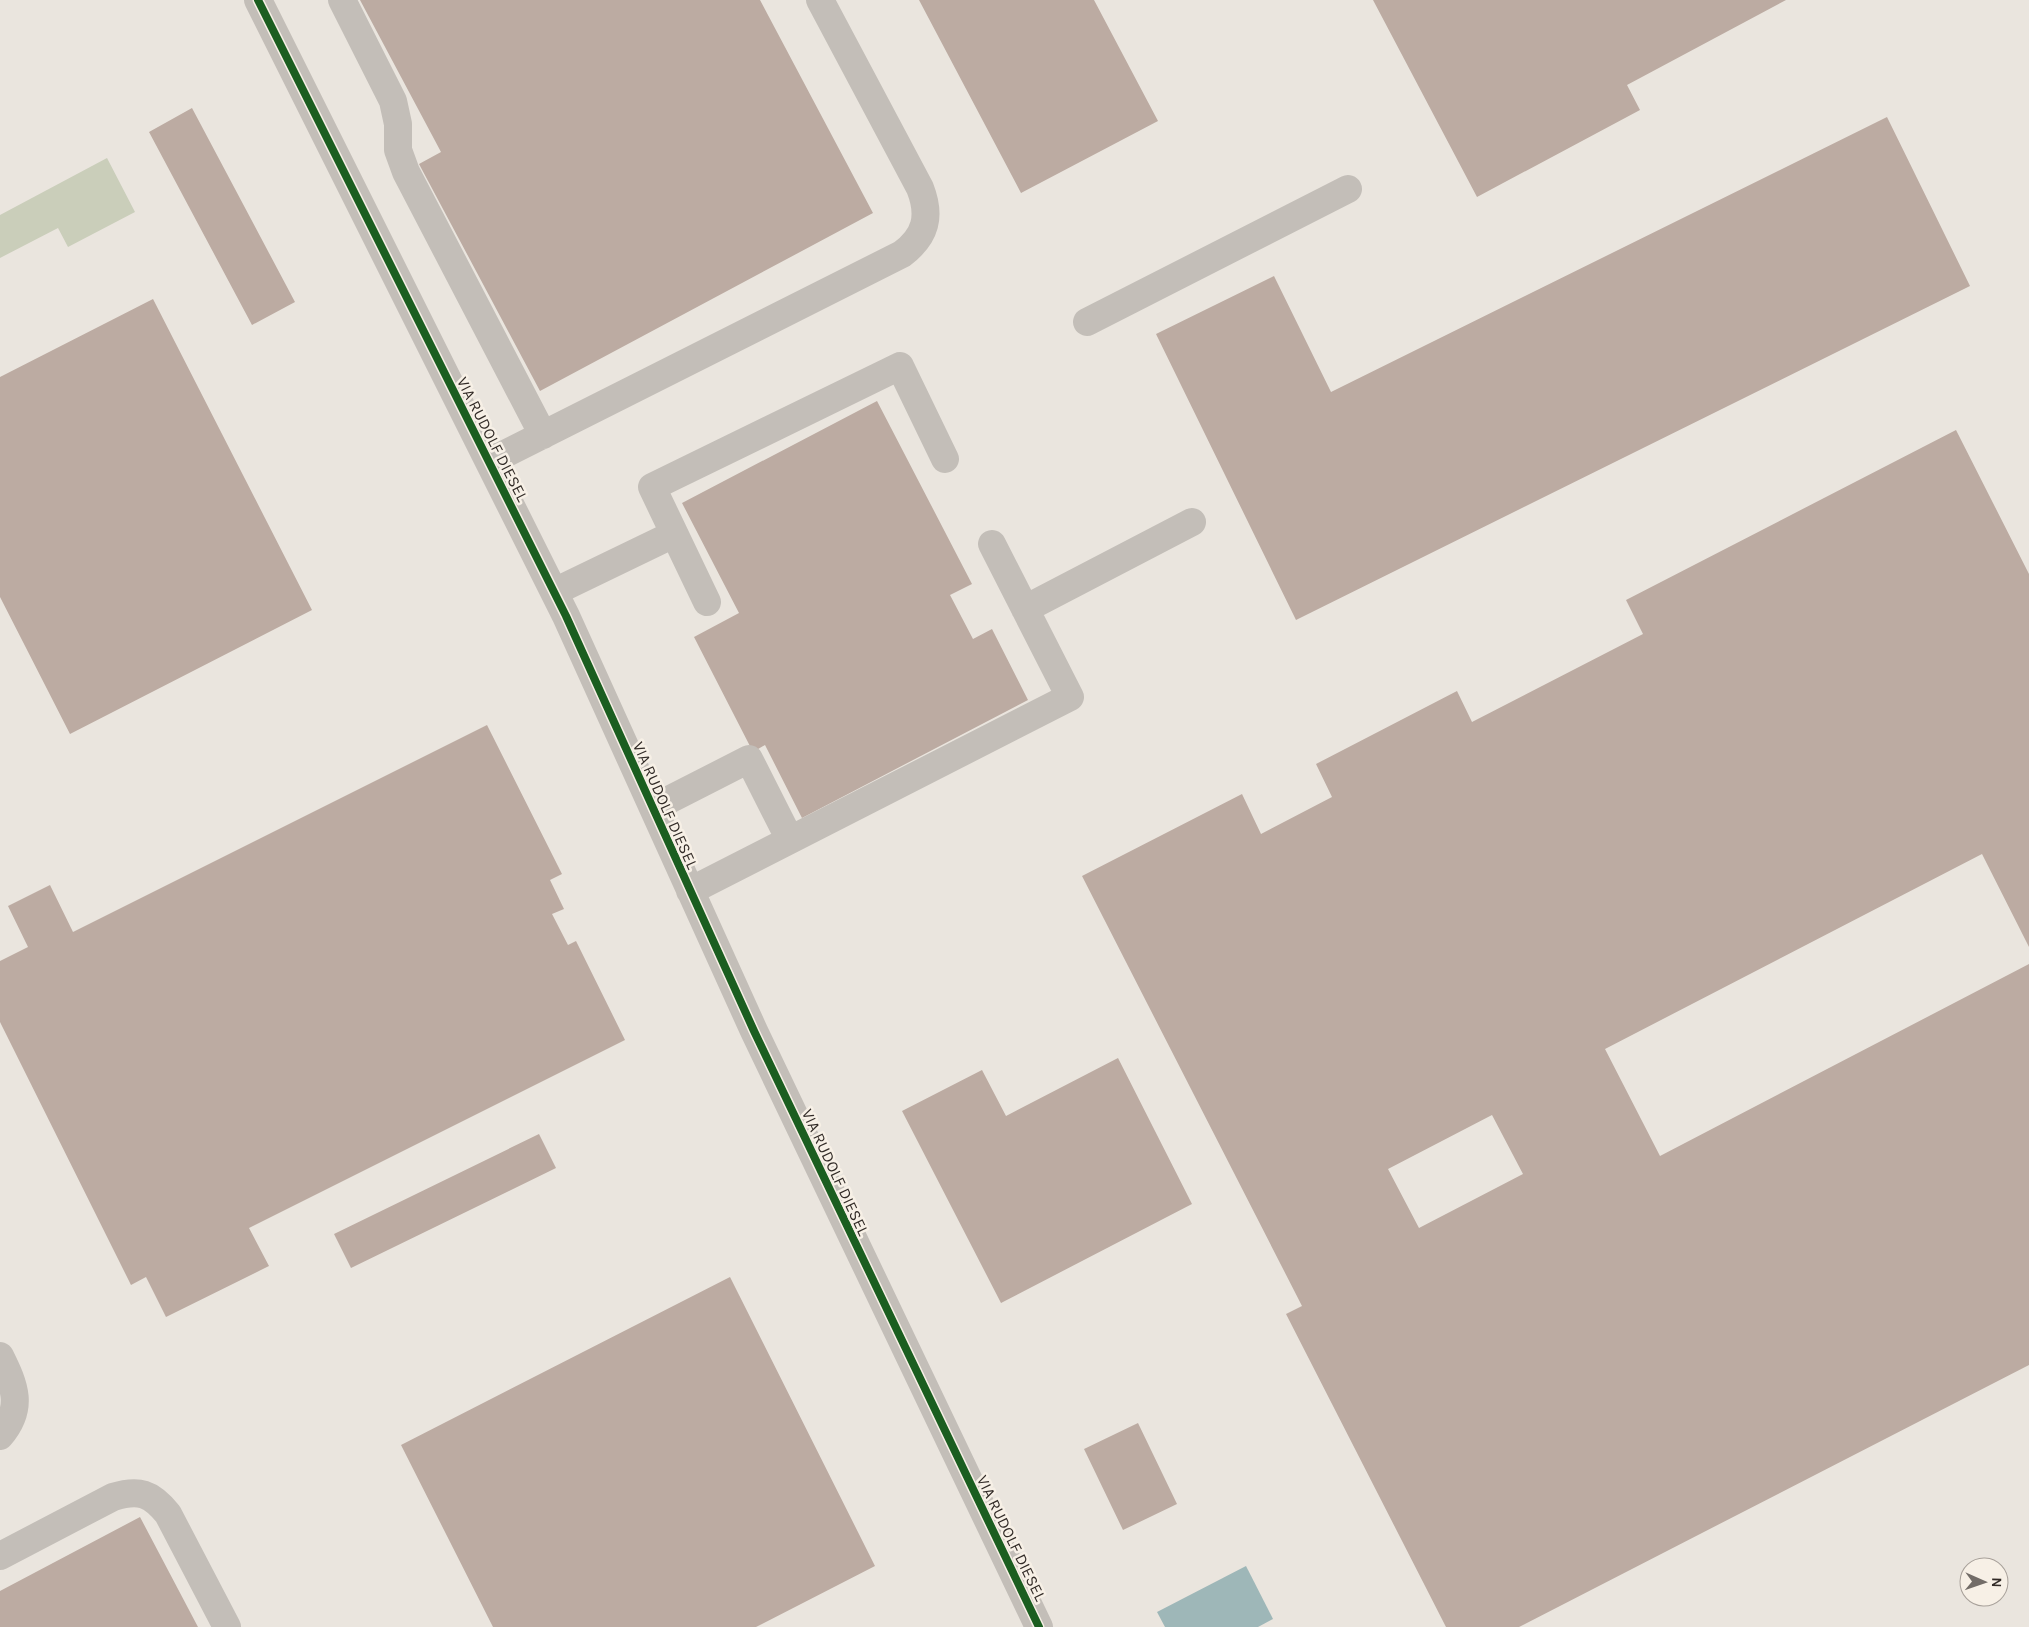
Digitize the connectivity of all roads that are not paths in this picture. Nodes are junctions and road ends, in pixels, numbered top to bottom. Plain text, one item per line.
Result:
1 (258, 0) edge
2 (342, 0) edge
3 (820, 0) edge
4 (1348, 189) dead end
5 (1087, 322) dead end
6 (543, 435) junction
7 (945, 459) dead end
8 (489, 462) junction
9 (1192, 522) dead end
10 (674, 534) junction
11 (992, 544) dead end
12 (554, 592) junction
13 (707, 602) dead end
14 (1025, 609) junction
15 (653, 808) junction
16 (790, 840) junction
17 (690, 891) junction
18 (0, 1356) edge
19 (0, 1436) edge
20 (0, 1556) edge
21 (227, 1627) edge
22 (1039, 1627) edge

1 - 8 street, VIA RUDOLF DIESEL
2 - 6 street
3 - 6 street
4 - 5 street
6 - 8 street
7 - 10 street
8 - 12 street, VIA RUDOLF DIESEL
9 - 14 street
10 - 12 street
10 - 13 street
11 - 14 street
12 - 15 street, VIA RUDOLF DIESEL
14 - 16 street
15 - 16 street
15 - 17 street, VIA RUDOLF DIESEL
16 - 17 street
17 - 22 street, VIA RUDOLF DIESEL
18 - 19 street
20 - 21 street

